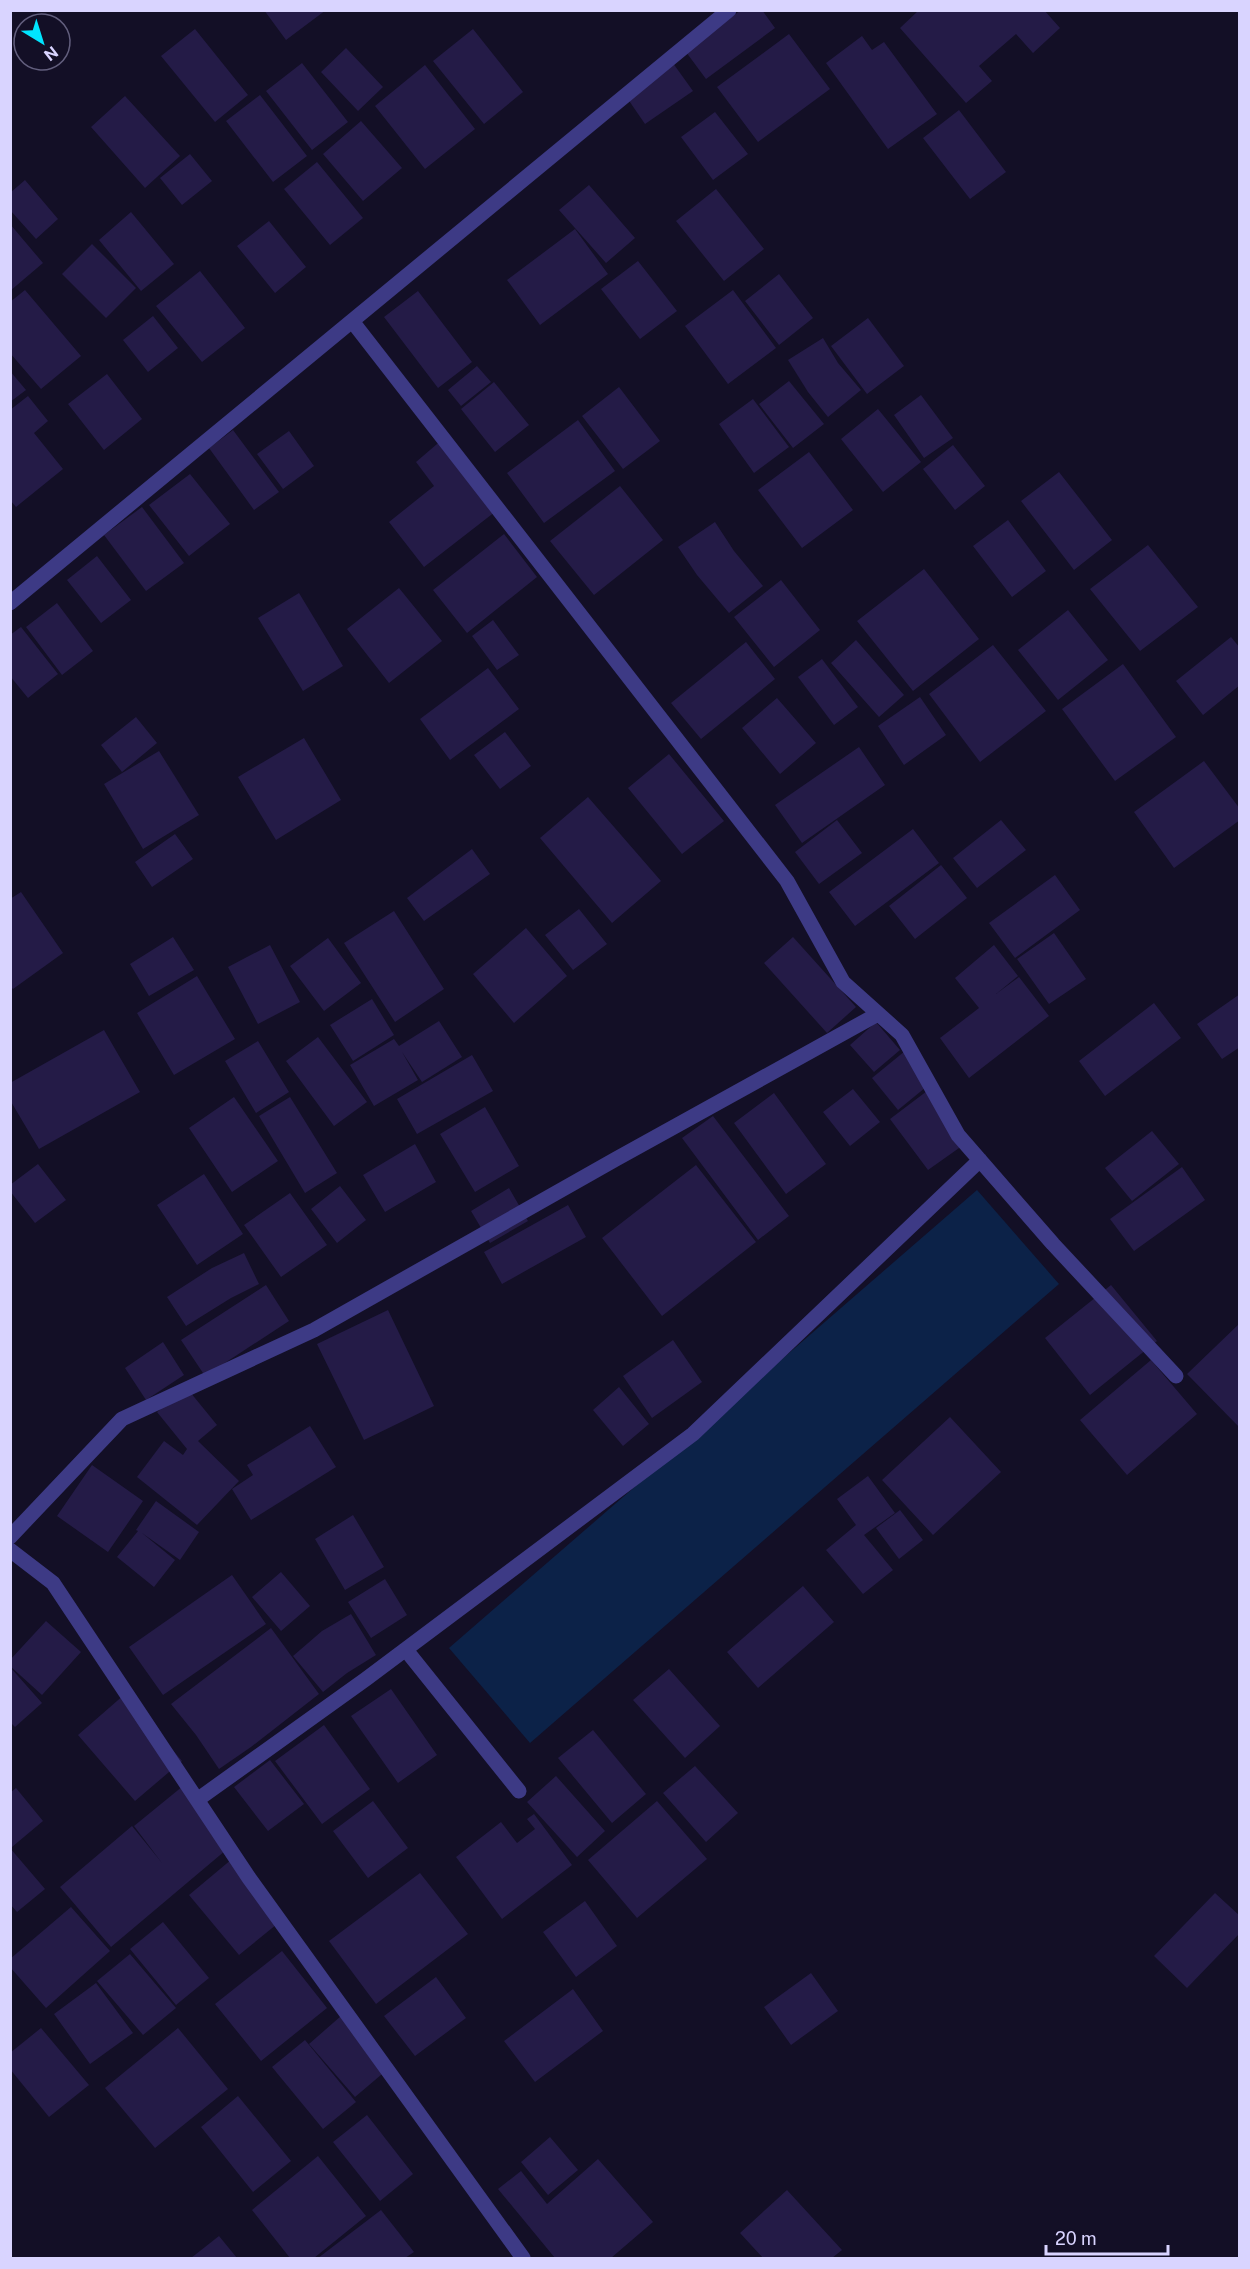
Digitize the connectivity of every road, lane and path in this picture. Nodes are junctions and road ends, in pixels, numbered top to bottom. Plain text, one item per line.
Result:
1 (729, 10) edge
2 (352, 321) junction
3 (10, 603) edge
4 (878, 1014) junction
5 (980, 1160) junction
6 (1176, 1377) dead end
7 (10, 1537) edge
8 (10, 1550) edge
9 (406, 1650) junction
10 (519, 1791) dead end
11 (197, 1800) junction
12 (522, 2259) edge

1 - 2 street
2 - 3 street
2 - 4 street
4 - 5 street
4 - 7 street
5 - 6 street
5 - 9 street
8 - 11 street
9 - 10 street
9 - 11 street
11 - 12 street

